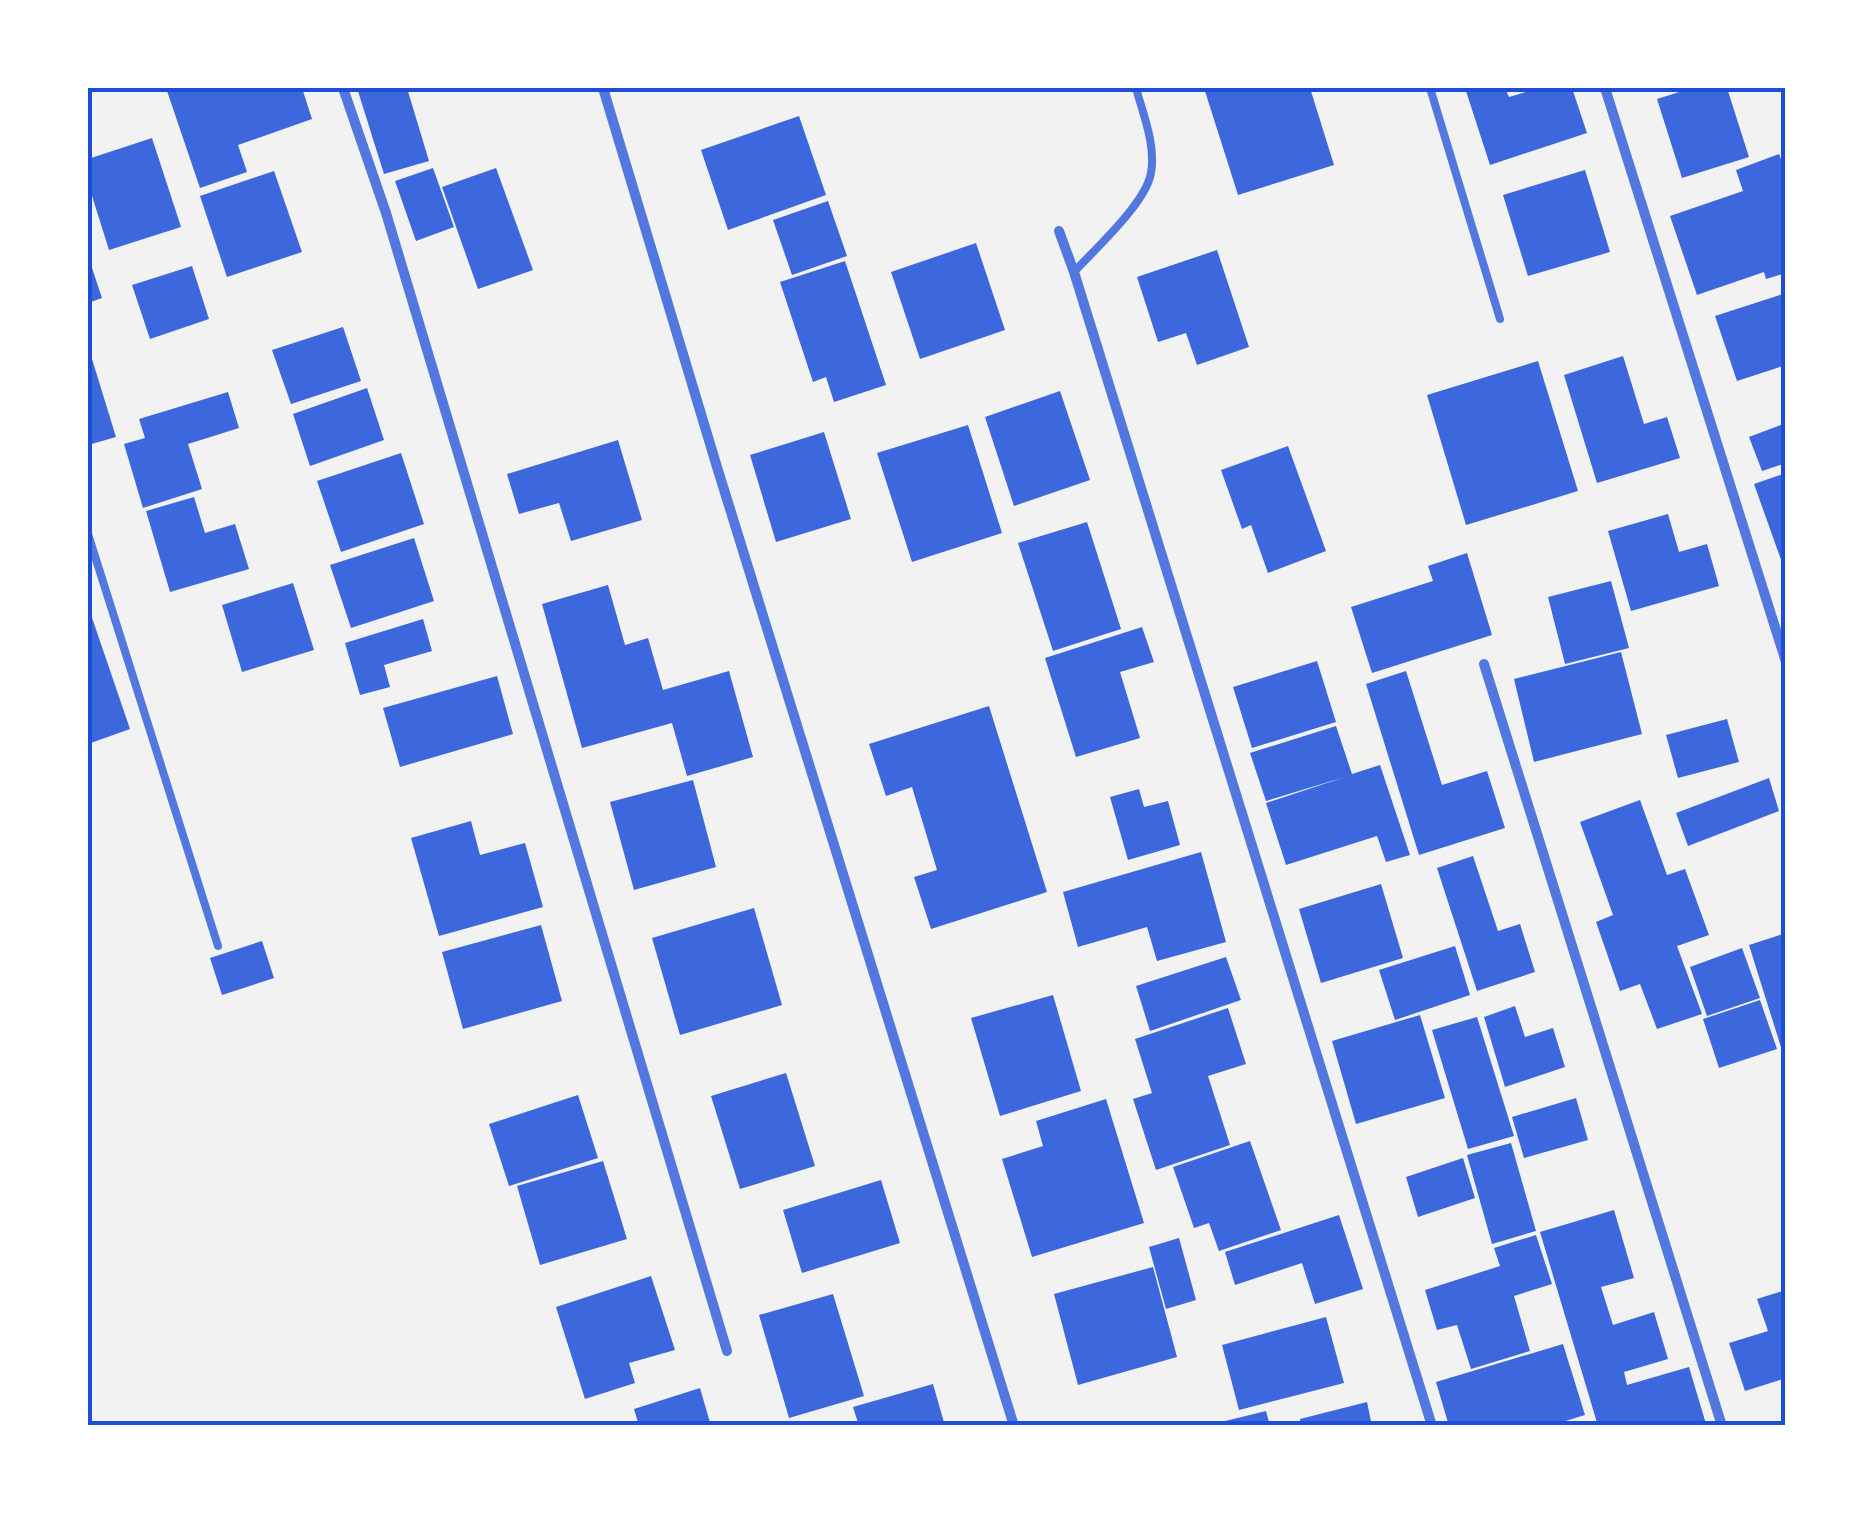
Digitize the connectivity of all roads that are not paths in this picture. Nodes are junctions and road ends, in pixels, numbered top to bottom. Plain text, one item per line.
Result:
1 (343, 88) edge
2 (603, 88) edge
3 (1136, 88) edge
4 (1430, 88) edge
5 (1605, 88) edge
6 (1058, 231) dead end
7 (1074, 272) junction
8 (1500, 320) dead end
9 (88, 534) edge
10 (1786, 662) edge
11 (1484, 664) dead end
12 (218, 946) dead end
13 (727, 1351) dead end
14 (1014, 1426) edge
15 (1432, 1426) edge
16 (1722, 1426) edge

1 - 13 street
2 - 14 street
3 - 7 lane
4 - 8 lane
5 - 10 street
6 - 7 street
7 - 15 street
9 - 12 lane
11 - 16 street

